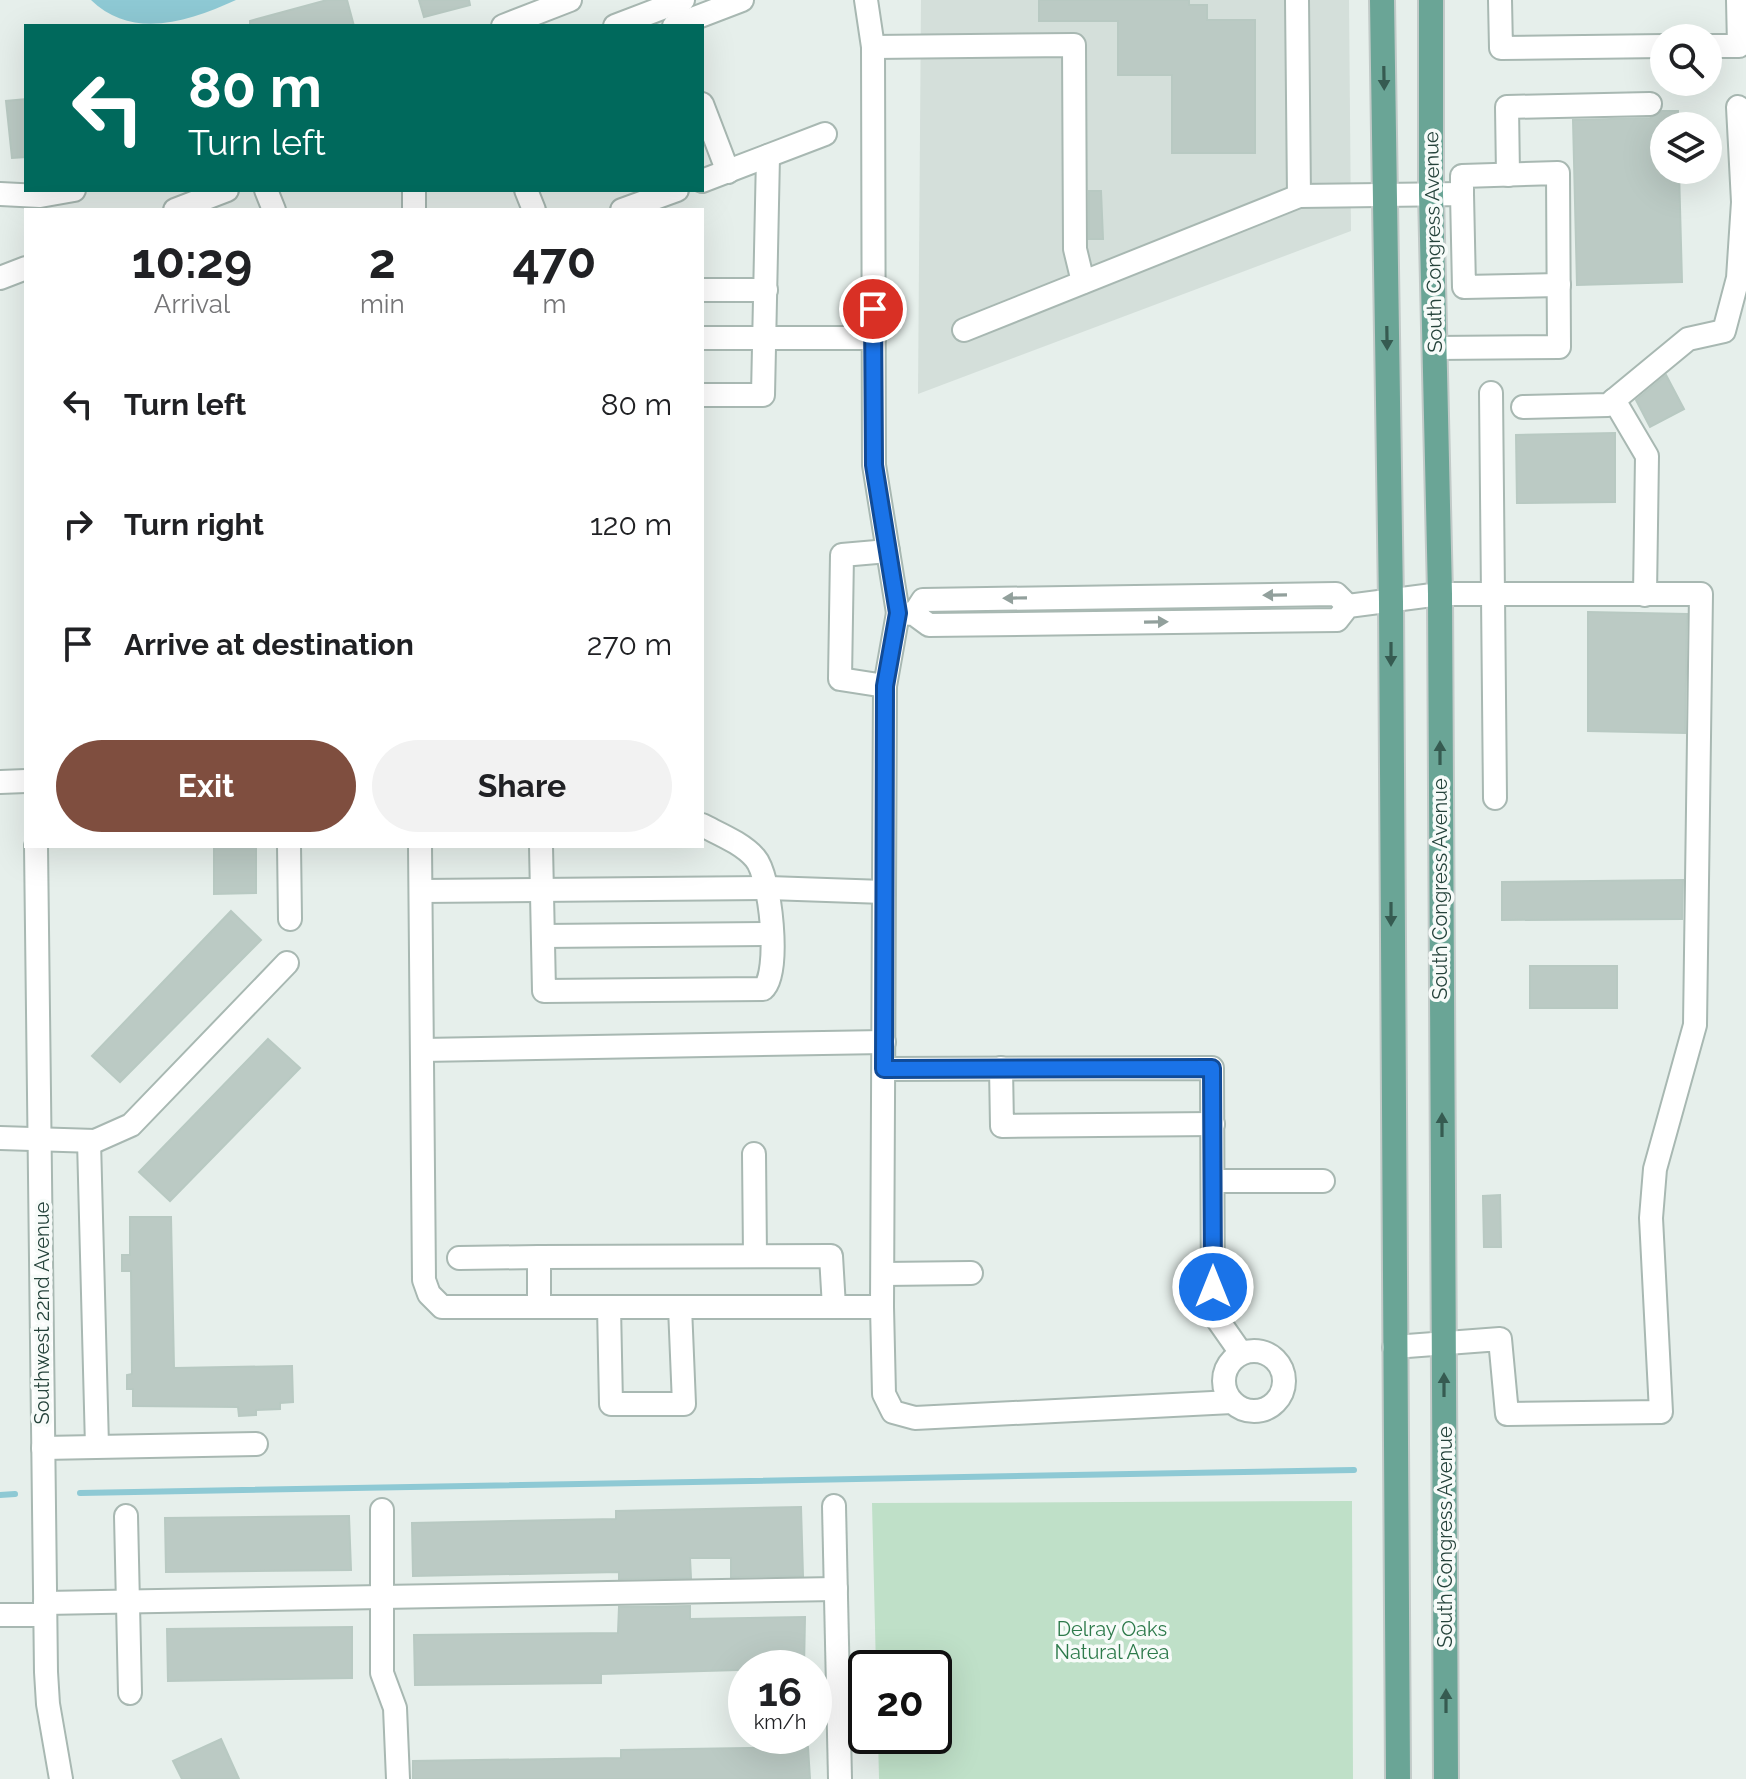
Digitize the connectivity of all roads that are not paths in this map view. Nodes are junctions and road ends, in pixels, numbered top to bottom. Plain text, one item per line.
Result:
1 (570, 0) edge
2 (683, 0) edge
3 (742, 0) edge
4 (866, 0) edge
5 (1297, 0) edge
6 (1382, 0) edge
7 (1431, 0) edge
8 (1500, 0) edge
9 (1738, 0) edge
10 (508, 24) edge
11 (620, 24) edge
12 (679, 24) edge
13 (1650, 46) edge
14 (1722, 46) edge
15 (873, 47) junction
16 (1650, 104) dead end
17 (1738, 107) dead end
18 (704, 109) edge
19 (825, 134) dead end
20 (768, 156) junction
21 (728, 172) junction
22 (1508, 175) junction
23 (704, 180) edge
24 (63, 192) edge
25 (222, 192) edge
26 (672, 192) edge
27 (0, 194) edge
28 (1431, 194) junction
29 (1462, 194) junction
30 (1299, 196) junction
31 (1387, 196) junction
32 (180, 208) edge
33 (628, 208) edge
34 (24, 269) edge
35 (0, 278) edge
36 (1083, 282) junction
37 (1559, 285) junction
38 (704, 290) edge
39 (766, 290) junction
40 (964, 330) dead end
41 (704, 338) edge
42 (765, 338) junction
43 (874, 338) junction
44 (1435, 348) junction
45 (1491, 393) dead end
46 (704, 395) edge
47 (1614, 400) junction
48 (1523, 407) dead end
49 (888, 551) junction
50 (1440, 594) junction
51 (1239, 595) junction
52 (1492, 595) junction
53 (1645, 595) junction
54 (1110, 597) junction
55 (980, 599) junction
56 (1391, 602) junction
57 (1348, 606) junction
58 (906, 613) junction
59 (1240, 622) junction
60 (1111, 623) junction
61 (981, 624) junction
62 (885, 686) junction
63 (24, 781) edge
64 (0, 782) edge
65 (1495, 798) dead end
66 (704, 826) edge
67 (36, 848) edge
68 (289, 848) edge
69 (420, 848) edge
70 (541, 848) edge
71 (769, 888) junction
72 (541, 889) junction
73 (421, 891) junction
74 (884, 892) junction
75 (290, 919) dead end
76 (770, 934) junction
77 (543, 936) junction
78 (287, 963) dead end
79 (884, 1042) junction
80 (422, 1050) junction
81 (1001, 1068) junction
82 (884, 1069) junction
83 (1213, 1124) junction
84 (0, 1138) edge
85 (41, 1139) junction
86 (89, 1141) junction
87 (754, 1154) dead end
88 (1213, 1181) junction
89 (1323, 1181) dead end
90 (755, 1256) junction
91 (539, 1257) junction
92 (459, 1258) dead end
93 (971, 1273) dead end
94 (883, 1274) junction
95 (539, 1307) junction
96 (609, 1307) junction
97 (680, 1307) junction
98 (834, 1307) junction
99 (882, 1307) junction
100 (1443, 1346) junction
101 (1394, 1347) junction
102 (1241, 1353) junction
103 (1232, 1402) junction
104 (256, 1444) dead end
105 (97, 1446) junction
106 (43, 1448) junction
107 (834, 1506) dead end
108 (382, 1510) dead end
109 (126, 1516) dead end
110 (836, 1589) junction
111 (382, 1597) junction
112 (128, 1602) junction
113 (45, 1609) junction
114 (0, 1615) edge
115 (130, 1693) dead end
116 (61, 1779) edge
117 (398, 1779) edge
118 (840, 1779) edge
119 (1398, 1779) edge
120 (1446, 1779) edge

1 - 10 street
2 - 11 street
3 - 12 street
4 - 15 street
5 - 30 street
6 -> 31 main road
7 - 28 main road, South Congress Avenue
8 - 13 street
9 - 14 street
15 - 36 street
15 - 43 street
16 - 22 street
17 - 47 street
18 - 21 street
19 - 20 street
20 - 21 street
20 - 39 street
21 - 23 street
22 - 29 street
22 - 37 street
24 - 27 street
25 - 32 street
26 - 33 street
28 - 29 street
28 - 31 street
28 - 44 main road, South Congress Avenue
29 - 37 street
30 - 31 street
30 - 36 street
31 -> 56 main road
34 - 35 street
36 - 40 street
37 - 44 street
38 - 39 street
39 - 42 street
41 - 42 street
42 - 43 street
42 - 46 street
43 - 49 street
44 - 50 main road, South Congress Avenue
45 - 52 street
47 - 48 street
47 - 53 street
49 - 58 street
49 - 62 street
50 - 52 street
50 - 56 street
100 -> 50 main road, South Congress Avenue
51 - 54 street
57 -> 51 street
51 - 59 street
52 - 53 street
52 - 65 street
53 - 100 street
54 -> 55 street
54 - 60 street
55 - 58 street
55 - 61 street
56 - 57 street
56 -> 101 main road
57 - 59 street
58 - 61 street
58 - 62 street
60 -> 59 street
60 - 61 street
62 - 74 street
63 - 64 street
66 - 71 street
67 - 85 street, Southwest 22nd Avenue
68 - 75 street
69 - 73 street
70 - 72 street
71 - 72 street
71 - 74 street
71 - 76 street
72 - 73 street
72 - 77 street
73 - 80 street
74 - 79 street
76 - 77 street
76 - 77 street
78 - 86 street
79 - 80 street
79 - 82 street
80 - 95 street
81 - 82 street
81 - 83 street
81 - 83 street
82 - 94 street
83 - 88 street
84 - 85 street
85 - 86 street
85 - 106 street, Southwest 22nd Avenue
86 - 105 street
87 - 90 street
88 - 89 street
88 - 102 street
90 - 91 street
90 - 98 street
91 - 92 street
91 - 95 street
93 - 94 street
94 - 99 street
95 - 96 street
96 - 97 street
96 - 97 street
97 - 98 street
98 - 99 street
99 - 103 street
100 - 101 street
120 -> 100 main road, South Congress Avenue
101 - 119 main road
102 - 103 street
102 - 103 street
104 - 105 street
105 - 106 street
106 - 113 street, Southwest 22nd Avenue
107 - 110 street
108 - 111 street
109 - 112 street
110 - 111 street
110 - 118 street
111 - 112 street
111 - 117 street
112 - 113 street
112 - 115 street
113 - 114 street
113 - 116 street, Southwest 22nd Avenue

